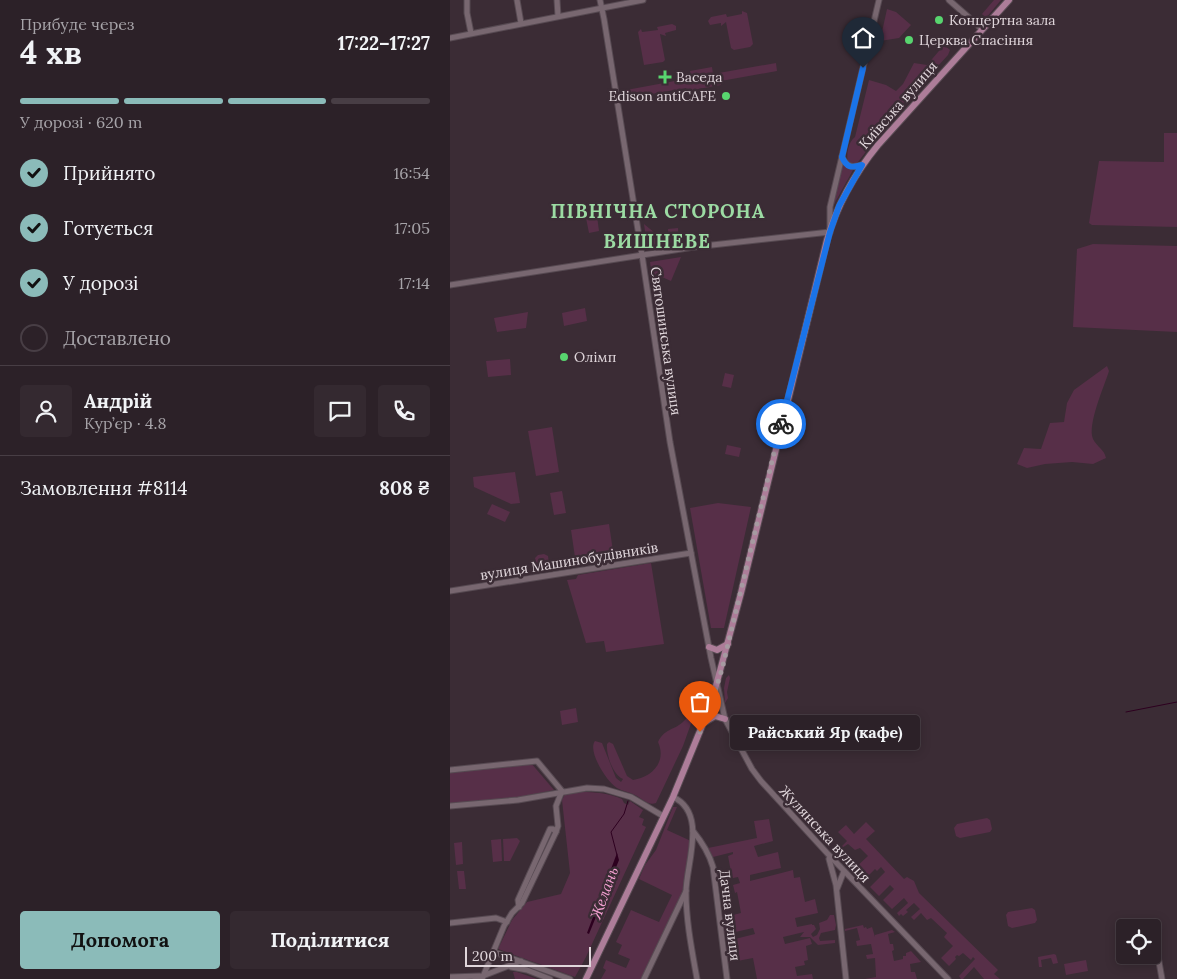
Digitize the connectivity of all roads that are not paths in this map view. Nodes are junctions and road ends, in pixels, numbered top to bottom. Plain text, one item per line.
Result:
1 (468, 0) edge
2 (517, 0) edge
3 (557, 0) edge
4 (600, 0) edge
5 (644, 0) edge
6 (880, 0) edge
7 (949, 0) edge
8 (1009, 0) edge
9 (602, 8) junction
10 (558, 16) junction
11 (521, 23) junction
12 (982, 29) junction
13 (471, 33) junction
14 (450, 38) edge
15 (842, 157) junction
16 (862, 165) junction
17 (830, 232) junction
18 (642, 255) junction
19 (450, 285) edge
20 (691, 553) junction
21 (450, 591) edge
22 (728, 644) junction
23 (709, 647) junction
24 (717, 685) junction
25 (725, 719) junction
26 (704, 723) junction
27 (450, 770) edge
28 (562, 791) junction
29 (673, 797) junction
30 (450, 806) edge
31 (663, 816) junction
32 (692, 829) junction
33 (827, 853) junction
34 (844, 871) junction
35 (837, 890) junction
36 (686, 891) junction
37 (506, 922) junction
38 (450, 923) edge
39 (494, 952) junction
40 (521, 961) junction
41 (1159, 964) edge
42 (506, 968) junction
43 (450, 977) edge
44 (466, 977) edge
45 (482, 977) edge
46 (475, 979) edge
47 (550, 979) edge
48 (570, 979) edge
49 (586, 979) edge
50 (644, 979) edge
51 (697, 979) edge
52 (727, 979) edge
53 (846, 979) edge
54 (948, 979) edge
55 (1162, 979) edge

1 - 13 street
2 - 11 street
3 - 10 street
4 - 9 street, Святошинська вулиця
5 - 9 street
6 - 15 street
7 - 12 street
8 - 12 main road, Київська вулиця
9 - 10 street
9 - 18 street, Святошинська вулиця
10 - 11 street
11 - 13 street
12 - 16 main road, Київська вулиця
13 - 14 street
15 - 16 street
15 - 17 street
16 - 17 main road, Київська вулиця
17 - 18 street
17 - 22 main road, Київська вулиця
18 - 19 street
18 - 20 street, Святошинська вулиця
20 - 21 street, вулиця Машинобудівників
20 - 23 street, Святошинська вулиця
22 - 23 main road
22 - 24 main road, Київська вулиця
23 - 24 street, Святошинська вулиця
24 - 25 street, Жулянська вулиця
24 - 26 main road, Київська вулиця
25 - 26 main road
25 - 33 street, Жулянська вулиця
26 - 29 main road, Київська вулиця
27 - 28 street
28 - 30 street
28 - 31 street
28 - 37 street
29 - 31 main road, Київська вулиця
29 - 32 street
31 - 49 main road, Київська вулиця
32 - 36 street
32 - 52 street, Дачна вулиця
33 - 34 street, Жулянська вулиця
33 - 35 street
34 - 35 street
34 - 54 street, Жулянська вулиця
35 - 53 street
36 - 50 street
36 - 51 street
37 - 38 street
37 - 39 street
39 - 40 street
39 - 45 street
40 - 42 street
40 - 48 street
41 - 55 street
42 - 45 street
42 - 47 street
43 - 44 street
44 - 45 street
45 - 46 street

